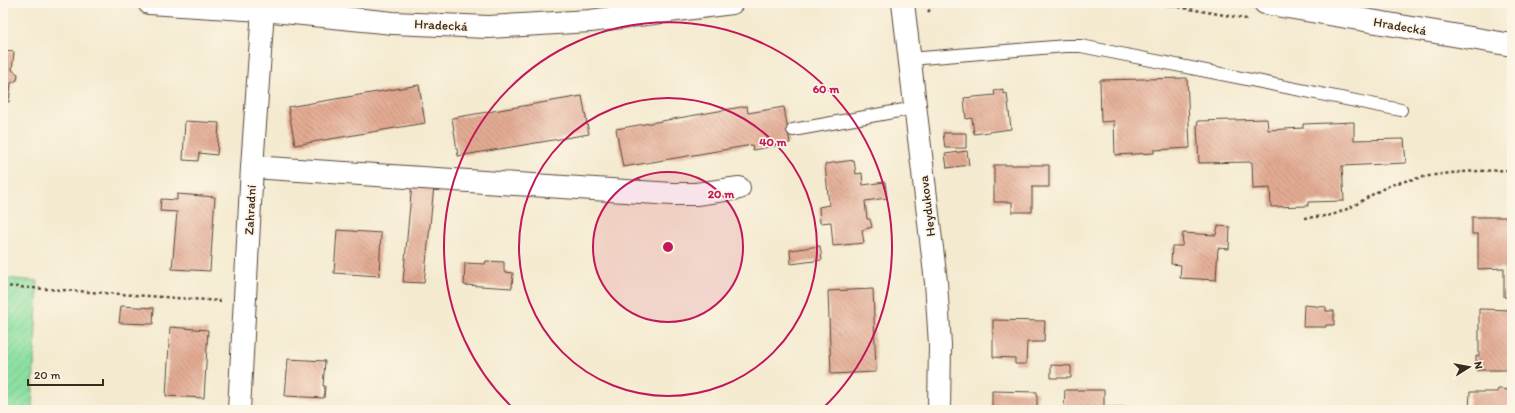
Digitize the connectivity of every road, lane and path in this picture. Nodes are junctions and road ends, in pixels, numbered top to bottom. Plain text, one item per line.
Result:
1 (149, 3) edge
2 (732, 3) edge
3 (903, 3) edge
4 (1265, 3) edge
5 (263, 10) junction
6 (1512, 45) edge
7 (910, 60) junction
8 (915, 108) junction
9 (1401, 110) dead end
10 (793, 130) dead end
11 (252, 167) junction
12 (1512, 170) edge
13 (739, 188) dead end
14 (1304, 218) dead end
15 (3, 286) edge
16 (245, 303) junction
17 (239, 410) edge
18 (939, 410) edge

1 - 5 street, Hradecká
2 - 5 street, Hradecká
3 - 7 street, Heydukova
4 - 6 street, Hradecká
5 - 11 street, Zahradní
7 - 8 street, Heydukova
7 - 9 lane
8 - 10 lane
8 - 18 street, Heydukova
11 - 13 street
11 - 16 street, Zahradní
12 - 14 path
15 - 16 path
16 - 17 street, Zahradní

